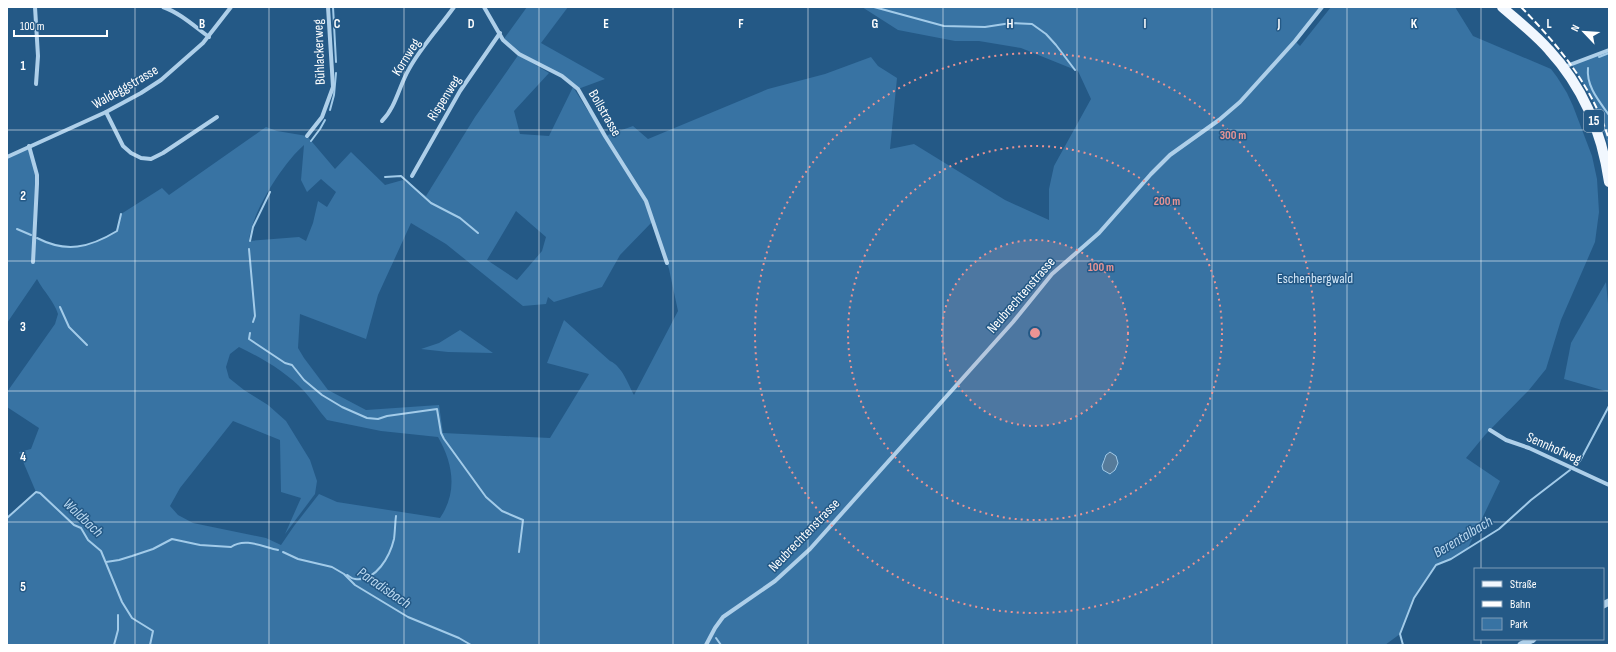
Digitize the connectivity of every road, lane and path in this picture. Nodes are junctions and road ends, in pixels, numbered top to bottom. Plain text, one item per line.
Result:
1 (35, 7) edge
2 (163, 7) edge
3 (231, 7) edge
4 (328, 7) edge
5 (454, 7) edge
6 (485, 7) edge
7 (1322, 7) edge
8 (1502, 7) edge
9 (500, 34) junction
10 (209, 37) junction
11 (1609, 50) edge
12 (1563, 67) junction
13 (36, 84) dead end
14 (106, 112) junction
15 (217, 117) dead end
16 (382, 121) dead end
17 (307, 136) dead end
18 (30, 146) junction
19 (7, 157) edge
20 (412, 176) dead end
21 (1609, 182) edge
22 (33, 262) dead end
23 (667, 263) dead end
24 (1490, 430) dead end
25 (1609, 485) edge
26 (1531, 640) edge
27 (706, 645) edge
28 (1521, 645) edge

1 - 13 street
2 - 10 street
3 - 10 street, Waldeggstrasse
4 - 17 street, Bühlackerweg
5 - 16 street, Kornweg
6 - 9 street, Bollstrasse
7 - 27 street, Neubrechtenstrasse
8 - 12 main road, 15
9 - 20 street, Rispenweg
9 - 23 street, Bollstrasse
10 - 14 street, Waldeggstrasse
11 - 12 street
12 - 21 main road, 15
14 - 15 street
14 - 18 street, Waldeggstrasse
18 - 19 street, Waldeggstrasse
18 - 22 street
24 - 25 street, Sennhofweg
26 - 28 street

